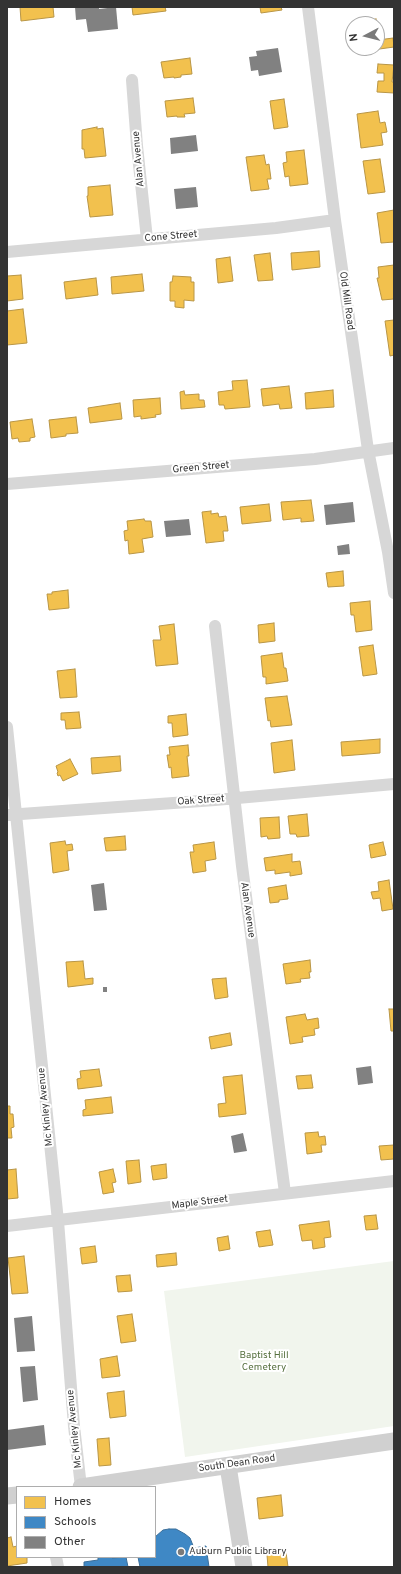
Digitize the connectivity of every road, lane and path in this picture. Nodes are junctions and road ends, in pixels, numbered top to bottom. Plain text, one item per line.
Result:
1 (308, 7) edge
2 (132, 80) dead end
3 (335, 220) junction
4 (146, 239) junction
5 (7, 252) edge
6 (394, 448) edge
7 (368, 450) junction
8 (7, 484) edge
9 (394, 593) edge
10 (215, 626) dead end
11 (7, 727) edge
12 (394, 784) edge
13 (235, 798) junction
14 (11, 815) edge
15 (394, 1181) edge
16 (285, 1193) junction
17 (58, 1221) junction
18 (7, 1226) edge
19 (394, 1441) edge
20 (228, 1466) junction
21 (81, 1486) edge
22 (88, 1486) edge
23 (244, 1567) edge

1 - 3 street, Old Mill Road
2 - 4 street, Alan Avenue
3 - 4 street, Cone Street
3 - 7 street, Old Mill Road
4 - 5 street, Cone Street
6 - 7 street, Green Street
7 - 8 street, Green Street
7 - 9 street, Old Mill Road
10 - 13 street, Alan Avenue
11 - 14 street, Mc Kinley Avenue
12 - 13 street, Oak Street
13 - 14 street, Oak Street
13 - 16 street, Alan Avenue
14 - 17 street, Mc Kinley Avenue
15 - 16 street, Maple Street
16 - 17 street, Maple Street
17 - 18 street, Maple Street
17 - 21 street, Mc Kinley Avenue
19 - 20 street, South Dean Road
20 - 22 street, South Dean Road
20 - 23 street

